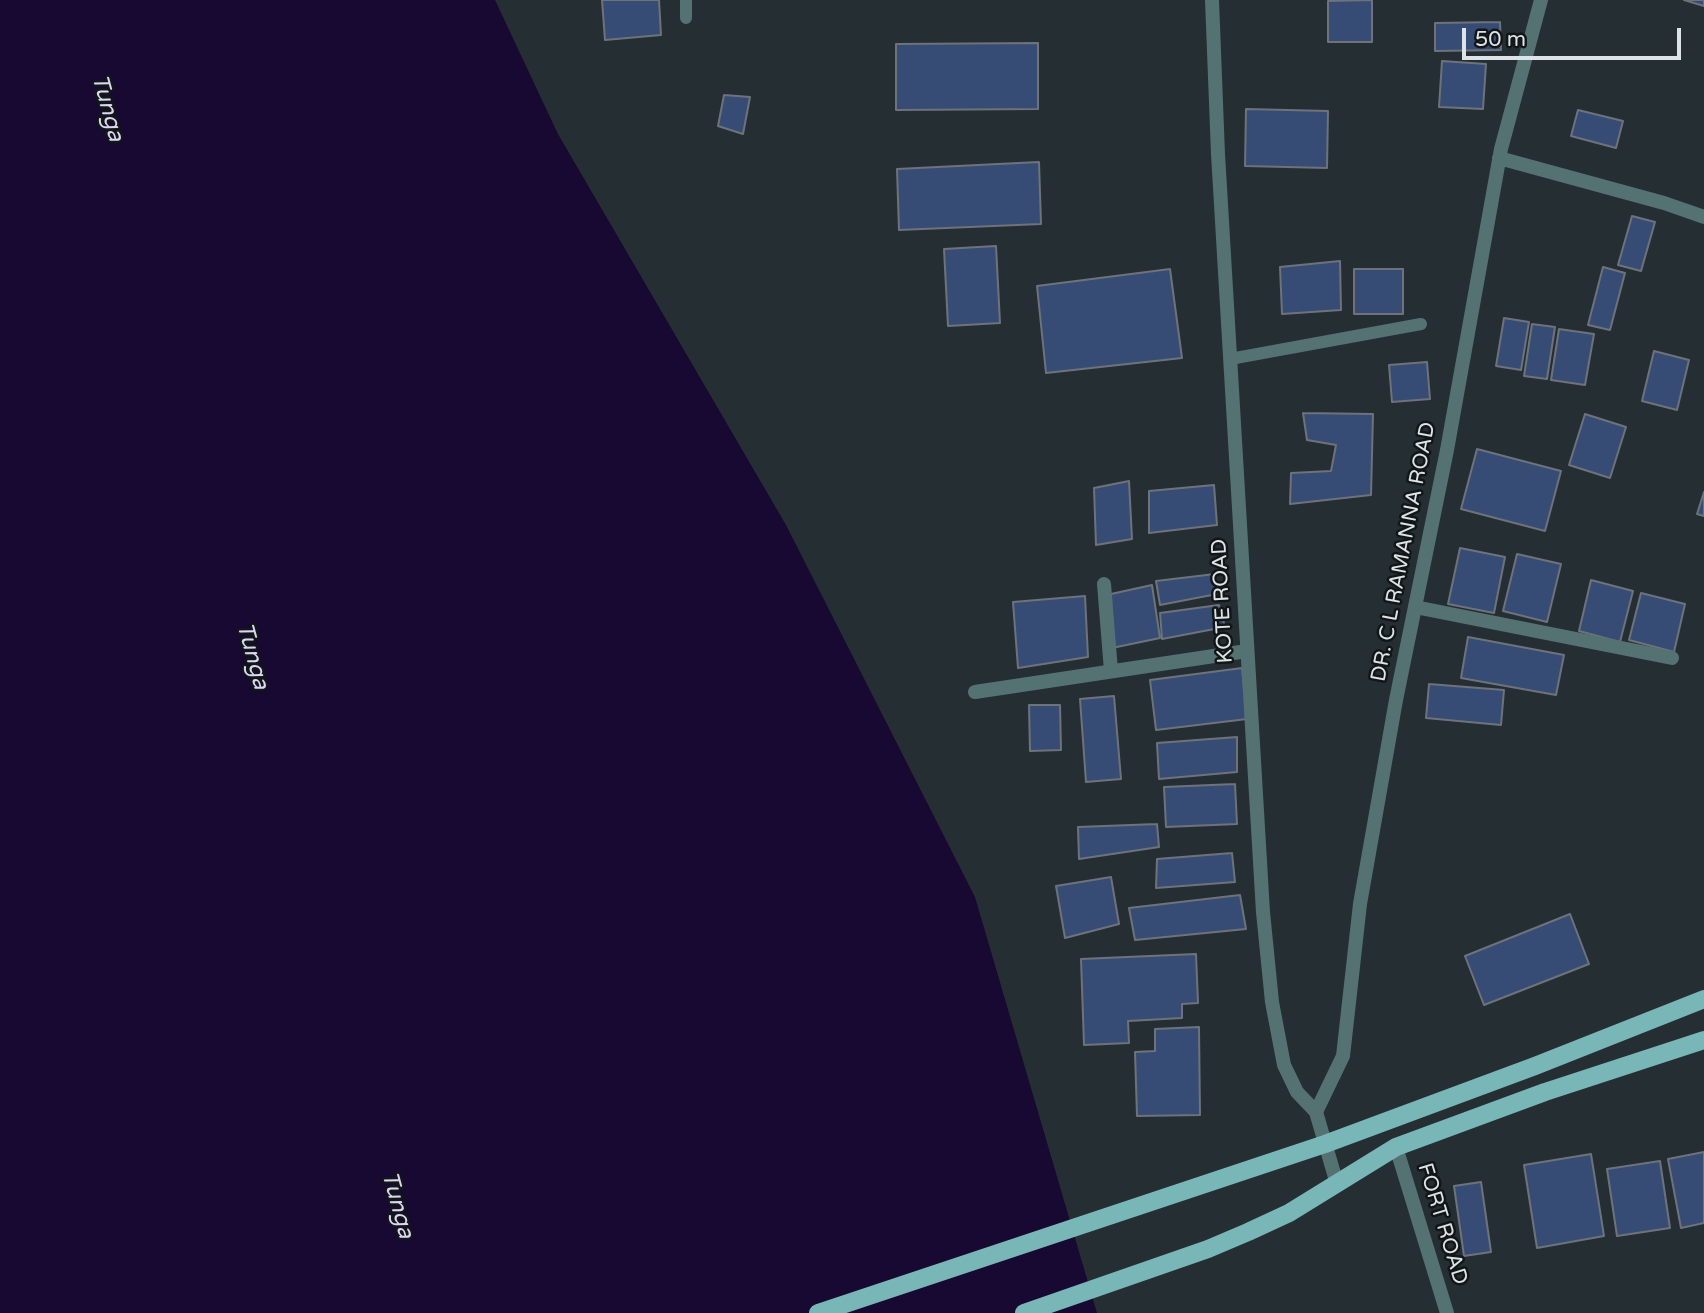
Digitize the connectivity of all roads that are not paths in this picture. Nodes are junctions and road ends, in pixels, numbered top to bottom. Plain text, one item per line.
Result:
1 (686, 0) edge
2 (1212, 0) edge
3 (1541, 0) edge
4 (686, 19) dead end
5 (1499, 158) junction
6 (1704, 218) edge
7 (1421, 324) dead end
8 (1230, 359) junction
9 (1104, 584) dead end
10 (1415, 607) junction
11 (1247, 651) junction
12 (1672, 658) dead end
13 (1111, 671) junction
14 (975, 692) dead end
15 (1704, 999) edge
16 (1704, 1040) edge
17 (1316, 1112) junction
18 (1325, 1144) junction
19 (1396, 1147) junction
20 (1337, 1184) junction
21 (818, 1313) edge
22 (1024, 1313) edge
23 (1447, 1313) edge

1 - 4 lane
2 - 8 street, KOTE ROAD
3 - 5 street, DR. C L RAMANNA ROAD
5 - 6 street
5 - 10 street, DR. C L RAMANNA ROAD
7 - 8 lane
8 - 11 street, KOTE ROAD
9 - 13 street
10 - 12 street
10 - 17 street, DR. C L RAMANNA ROAD
11 - 13 street
11 - 17 street, KOTE ROAD
13 - 14 street
15 - 18 main road
16 - 19 main road
17 - 18 street, KOTE ROAD
18 - 20 street, KOTE ROAD
18 - 21 main road
19 - 20 main road
19 - 23 street, FORT ROAD
20 - 22 main road

